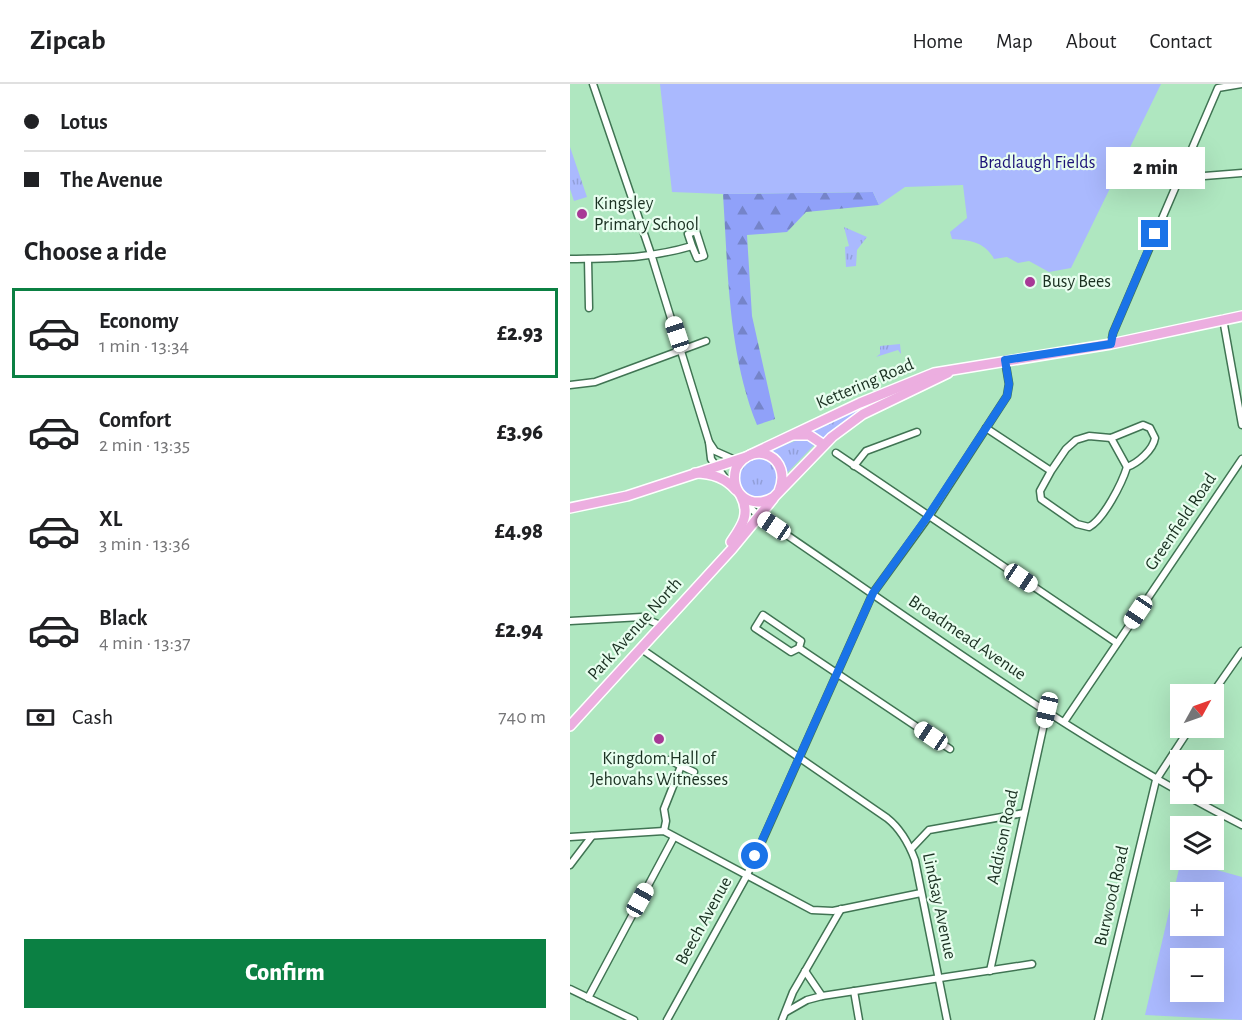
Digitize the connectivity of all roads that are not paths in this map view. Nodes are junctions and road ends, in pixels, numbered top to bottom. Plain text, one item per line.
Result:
1 (593, 84) edge
2 (1242, 84) edge
3 (1242, 174) edge
4 (1179, 178) junction
5 (692, 246) dead end
6 (652, 257) junction
7 (570, 259) edge
8 (588, 259) junction
9 (589, 308) dead end
10 (1242, 316) edge
11 (1223, 319) junction
12 (706, 341) dead end
13 (1111, 344) junction
14 (682, 349) junction
15 (1005, 360) junction
16 (953, 370) junction
17 (570, 385) edge
18 (1242, 424) edge
19 (986, 428) junction
20 (918, 432) dead end
21 (792, 435) junction
22 (1111, 438) junction
23 (709, 442) junction
24 (824, 445) junction
25 (836, 453) dead end
26 (748, 456) junction
27 (733, 459) junction
28 (1242, 459) edge
29 (714, 465) junction
30 (854, 466) junction
31 (1127, 467) junction
32 (1051, 471) junction
33 (689, 474) junction
34 (738, 493) junction
35 (777, 494) junction
36 (570, 508) edge
37 (759, 516) junction
38 (928, 516) junction
39 (724, 555) junction
40 (873, 593) junction
41 (570, 621) edge
42 (660, 625) junction
43 (1117, 643) junction
44 (640, 648) junction
45 (799, 648) junction
46 (1242, 651) edge
47 (837, 673) junction
48 (1219, 684) edge
49 (1047, 710) junction
50 (1064, 722) junction
51 (570, 726) edge
52 (1183, 738) edge
53 (950, 749) dead end
54 (799, 758) junction
55 (669, 760) dead end
56 (681, 766) junction
57 (694, 772) dead end
58 (1156, 780) junction
59 (1024, 813) junction
60 (1242, 825) edge
61 (664, 831) junction
62 (592, 836) junction
63 (570, 837) edge
64 (675, 837) junction
65 (911, 849) junction
66 (570, 864) edge
67 (746, 877) junction
68 (921, 893) junction
69 (841, 909) junction
70 (1032, 964) dead end
71 (805, 971) junction
72 (990, 971) junction
73 (939, 978) junction
74 (570, 989) edge
75 (854, 991) junction
76 (822, 996) junction
77 (588, 998) junction
78 (786, 1012) junction
79 (634, 1020) edge
80 (667, 1020) edge
81 (782, 1020) edge
82 (859, 1020) edge
83 (947, 1020) edge
84 (1098, 1020) edge

1 - 6 street
2 - 4 street
3 - 4 street
4 - 13 street
5 - 6 street
6 - 8 street
6 - 14 street
7 - 8 street
8 - 9 street
10 - 11 main road, Kettering Road
11 - 13 main road, Kettering Road
11 - 18 street
12 - 14 street
13 - 15 main road, Kettering Road
14 - 17 street
14 - 23 street
15 - 16 main road, Kettering Road
15 - 19 street, Beech Avenue
16 - 21 main road, Kettering Road
16 - 24 main road, Kettering Road
19 - 32 street
19 - 38 street, Beech Avenue
20 - 30 street
21 - 24 main road, Kettering Road
21 - 26 main road, Kettering Road
22 - 31 street
22 - 31 street
22 - 32 street
23 - 27 street
23 - 29 street
24 - 35 main road, Kettering Road
25 - 30 street
26 - 27 main road, Kettering Road
26 - 34 main road
26 - 35 main road
27 - 29 main road, Kettering Road
28 - 43 street, Greenfield Road
29 - 33 main road, Kettering Road
29 - 34 street, Broadmead Avenue
30 - 38 street
31 - 32 street
33 - 34 main road, Kettering Road
33 - 36 main road, Kettering Road
34 - 35 main road
34 - 37 street, Broadmead Avenue
34 - 39 main road, Park Avenue North
35 - 37 main road, Park Avenue North
37 - 39 main road, Park Avenue North
37 - 40 street, Broadmead Avenue
38 - 40 street, Beech Avenue
38 - 43 street
39 - 42 main road, Park Avenue North
40 - 47 street, Beech Avenue
40 - 49 street, Broadmead Avenue
41 - 42 street
42 - 44 main road, Park Avenue North
43 - 50 street, Greenfield Road
44 - 51 main road, Park Avenue North
44 - 54 street, Lindsay Avenue
45 - 45 street
45 - 47 street
46 - 48 street
47 - 53 street
47 - 54 street, Beech Avenue
49 - 50 street, Broadmead Avenue
49 - 59 street, Addison Road
50 - 58 street, Broadmead Avenue
52 - 58 street, Burwood Road
54 - 65 street, Lindsay Avenue
54 - 67 street, Beech Avenue
55 - 56 street
56 - 57 street
56 - 61 street
58 - 60 street, Broadmead Avenue
58 - 84 street, Burwood Road
59 - 65 street
59 - 72 street, Addison Road
61 - 62 street
61 - 64 street
62 - 63 street
62 - 66 street
64 - 67 street
64 - 77 street
65 - 68 street, Lindsay Avenue
67 - 69 street
67 - 80 street, Beech Avenue
68 - 69 street
68 - 73 street, Lindsay Avenue
69 - 71 street
70 - 72 street
71 - 76 street
71 - 78 street
72 - 73 street
73 - 75 street
73 - 83 street, Lindsay Avenue
74 - 77 street
75 - 76 street
75 - 82 street
76 - 78 street
77 - 79 street
78 - 81 street

